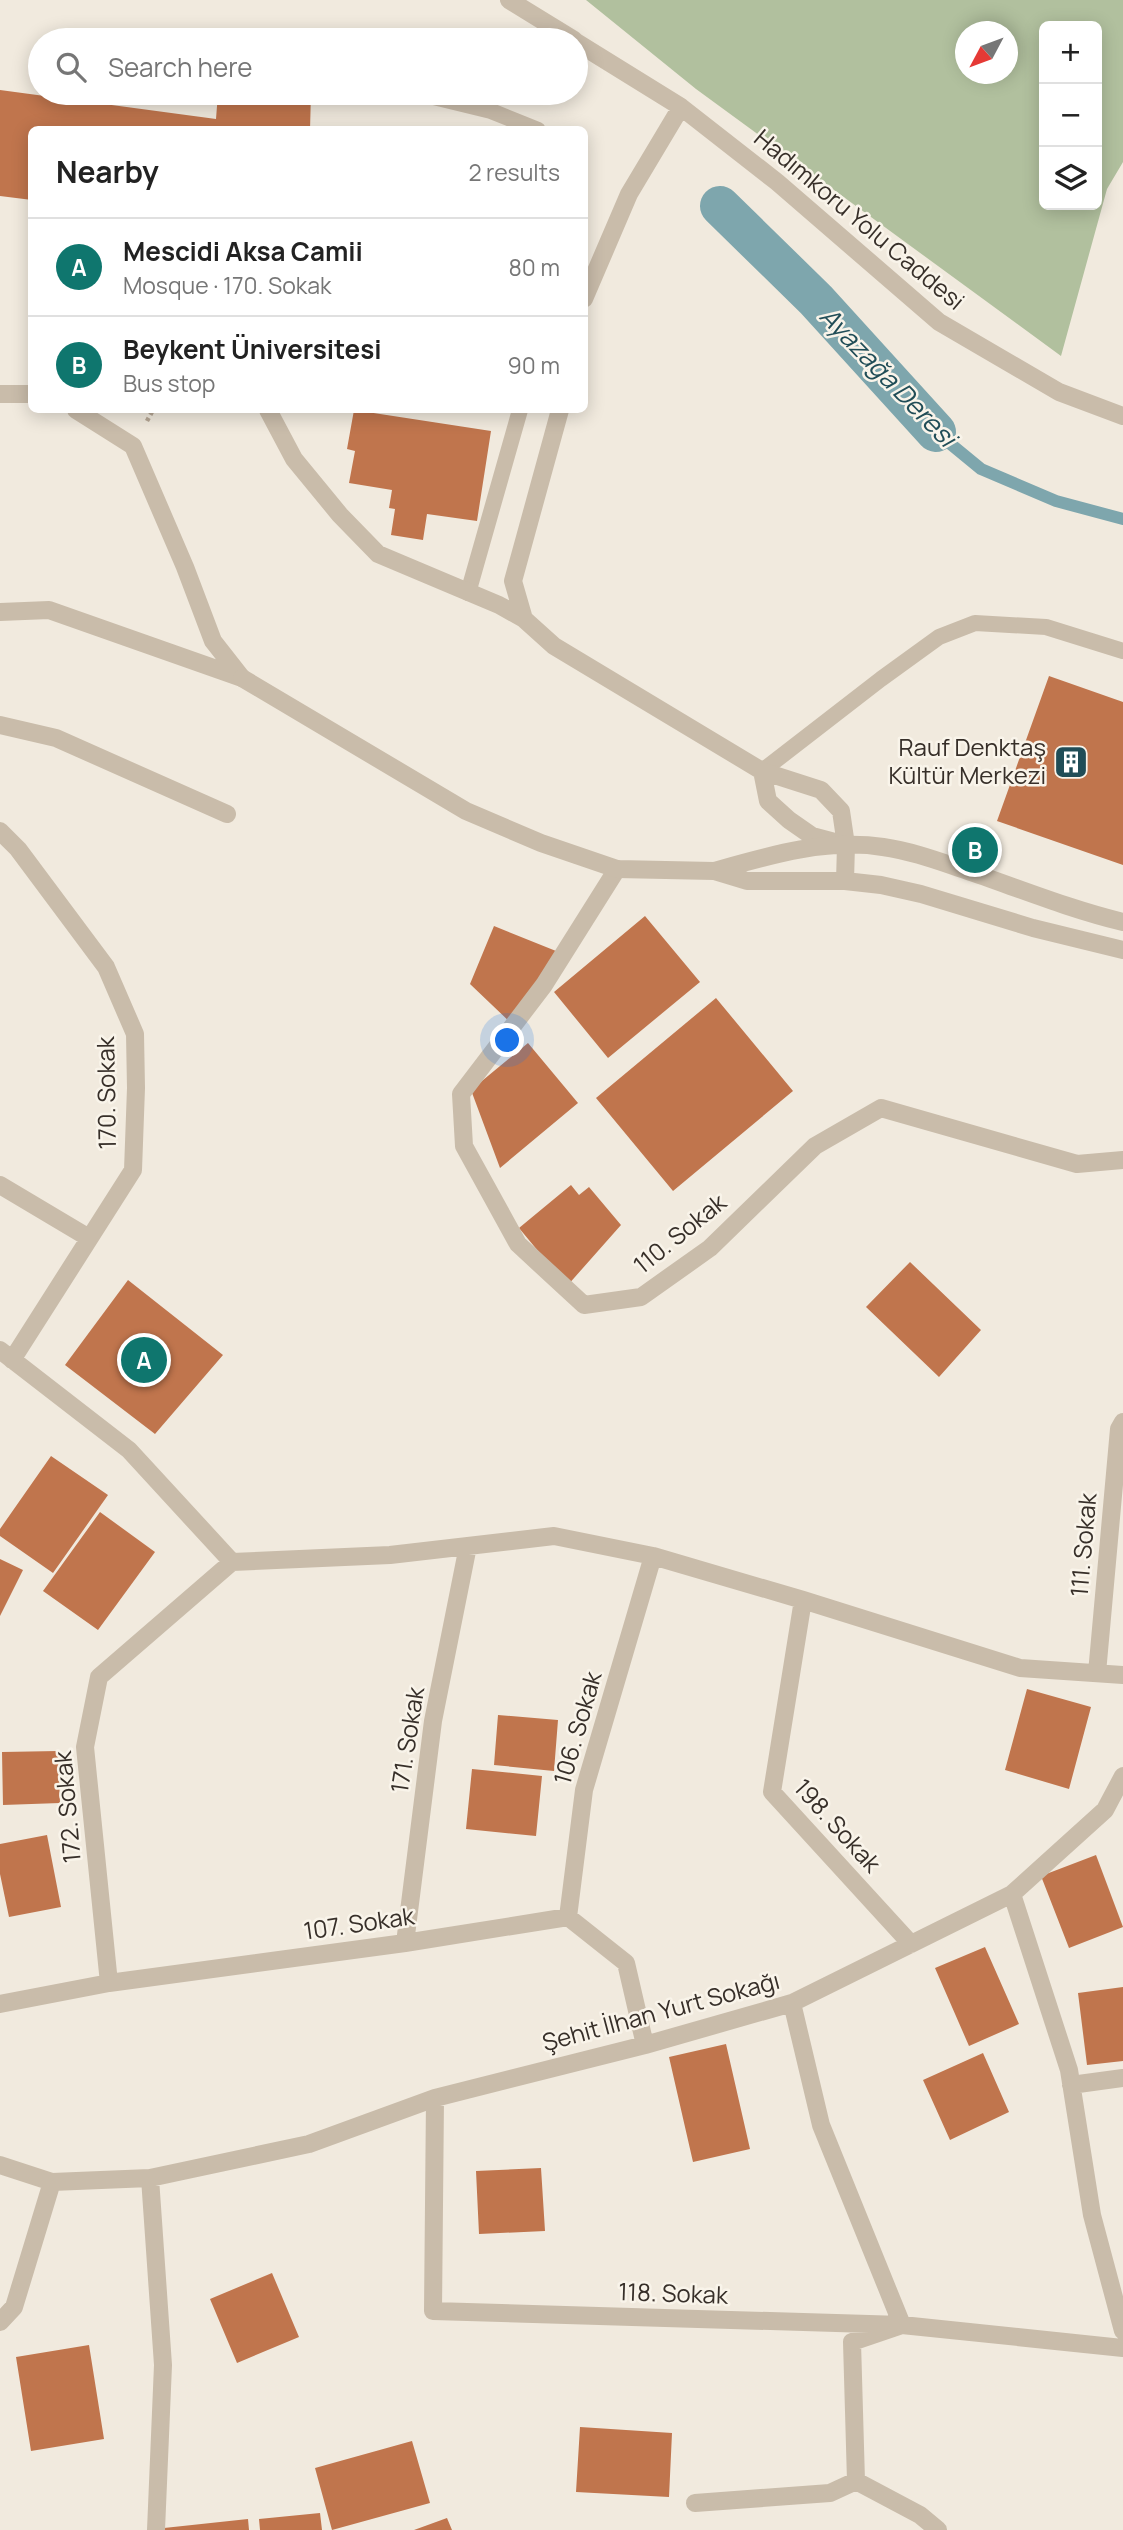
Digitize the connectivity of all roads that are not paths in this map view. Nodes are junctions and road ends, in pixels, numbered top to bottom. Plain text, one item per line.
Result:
1 (509, 0) edge
2 (554, 28) edge
3 (588, 49) edge
4 (466, 105) edge
5 (681, 107) junction
6 (527, 126) edge
7 (588, 290) edge
8 (0, 394) edge
9 (28, 394) edge
10 (81, 413) edge
11 (270, 413) edge
12 (519, 413) edge
13 (559, 413) edge
14 (1123, 416) edge
15 (468, 593) junction
16 (0, 612) edge
17 (524, 619) junction
18 (1123, 651) edge
19 (242, 678) junction
20 (0, 725) edge
21 (762, 771) junction
22 (228, 814) dead end
23 (0, 831) edge
24 (846, 845) junction
25 (617, 869) junction
26 (714, 871) junction
27 (845, 881) junction
28 (1123, 922) edge
29 (1123, 950) edge
30 (1123, 1160) edge
31 (0, 1185) edge
32 (89, 1238) junction
33 (6, 1355) edge
34 (1123, 1422) edge
35 (468, 1546) junction
36 (653, 1556) junction
37 (232, 1562) junction
38 (803, 1600) junction
39 (1097, 1673) junction
40 (1123, 1675) edge
41 (1123, 1776) edge
42 (1012, 1894) junction
43 (568, 1917) junction
44 (405, 1943) junction
45 (911, 1944) junction
46 (109, 1983) junction
47 (792, 2003) junction
48 (0, 2004) edge
49 (645, 2045) junction
50 (1123, 2078) edge
51 (1071, 2085) junction
52 (435, 2098) junction
53 (0, 2165) edge
54 (150, 2178) junction
55 (52, 2182) junction
56 (0, 2322) edge
57 (902, 2325) junction
58 (1123, 2331) edge
59 (1123, 2348) edge
60 (856, 2481) junction
61 (695, 2503) dead end
62 (156, 2530) edge
63 (938, 2530) edge

1 - 2 street, Hadımkoru Yolu Caddesi
3 - 5 street, Hadımkoru Yolu Caddesi
4 - 6 lane
5 - 7 street
5 - 14 street, Hadımkoru Yolu Caddesi
8 - 9 street
10 - 19 street
11 - 15 street
12 - 15 lane
13 - 17 street
15 - 17 street
16 - 19 street
17 - 21 street
18 - 21 lane
19 - 25 street
20 - 22 street
21 - 24 street
21 - 24 street
23 - 32 street, 170. Sokak
24 - 26 street
24 - 27 street
24 - 28 street
25 - 26 street
25 - 30 street, 110. Sokak
26 - 27 street
27 - 29 street
31 - 32 street
32 - 33 street, 170. Sokak
33 - 37 street
34 - 39 street, 111. Sokak
35 - 36 street
35 - 37 street
35 - 44 street, 171. Sokak
36 - 38 street
36 - 43 street, 106. Sokak
37 - 46 street, 172. Sokak
38 - 39 street
38 - 45 street, 198. Sokak
39 - 40 street
41 - 42 street, Şehit İlhan Yurt Sokağı
42 - 45 street, Şehit İlhan Yurt Sokağı
42 - 51 street
43 - 44 street, 107. Sokak
43 - 49 street
44 - 46 street, 107. Sokak
45 - 47 street, Şehit İlhan Yurt Sokağı
46 - 48 street, 107. Sokak
47 - 49 street, Şehit İlhan Yurt Sokağı
47 - 57 street
49 - 52 street, Şehit İlhan Yurt Sokağı
50 - 51 street
51 - 58 street
52 - 54 street, Şehit İlhan Yurt Sokağı
52 - 57 street, 118. Sokak
53 - 55 street
54 - 55 street, Şehit İlhan Yurt Sokağı
54 - 62 street
55 - 56 street
57 - 59 street, 118. Sokak
57 - 60 street
60 - 61 street
60 - 63 street

